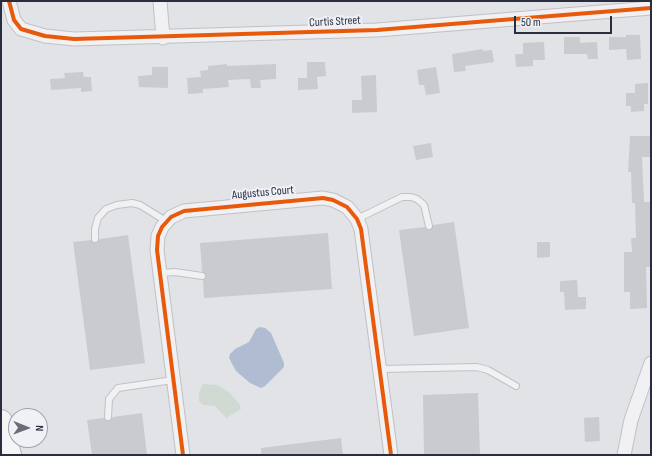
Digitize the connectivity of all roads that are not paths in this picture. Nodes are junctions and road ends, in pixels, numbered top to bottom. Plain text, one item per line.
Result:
1 (9, 1) edge
2 (160, 1) edge
3 (651, 8) edge
4 (163, 38) junction
5 (357, 219) junction
6 (166, 221) junction
7 (429, 226) dead end
8 (95, 239) dead end
9 (160, 273) junction
10 (202, 276) dead end
11 (651, 363) edge
12 (380, 369) junction
13 (173, 380) junction
14 (516, 386) dead end
15 (108, 417) dead end
16 (1, 422) edge
17 (9, 455) edge
18 (183, 455) edge
19 (391, 455) edge
20 (624, 455) edge

1 - 4 street, Curtis Street
2 - 4 street
3 - 4 street, Curtis Street
5 - 6 street, Augustus Court
5 - 7 lane
5 - 12 street, Augustus Court
6 - 8 lane
6 - 9 street
9 - 10 lane
9 - 13 street
11 - 20 street
12 - 14 lane
12 - 19 street, Augustus Court
13 - 15 lane
13 - 18 street
16 - 17 highway

